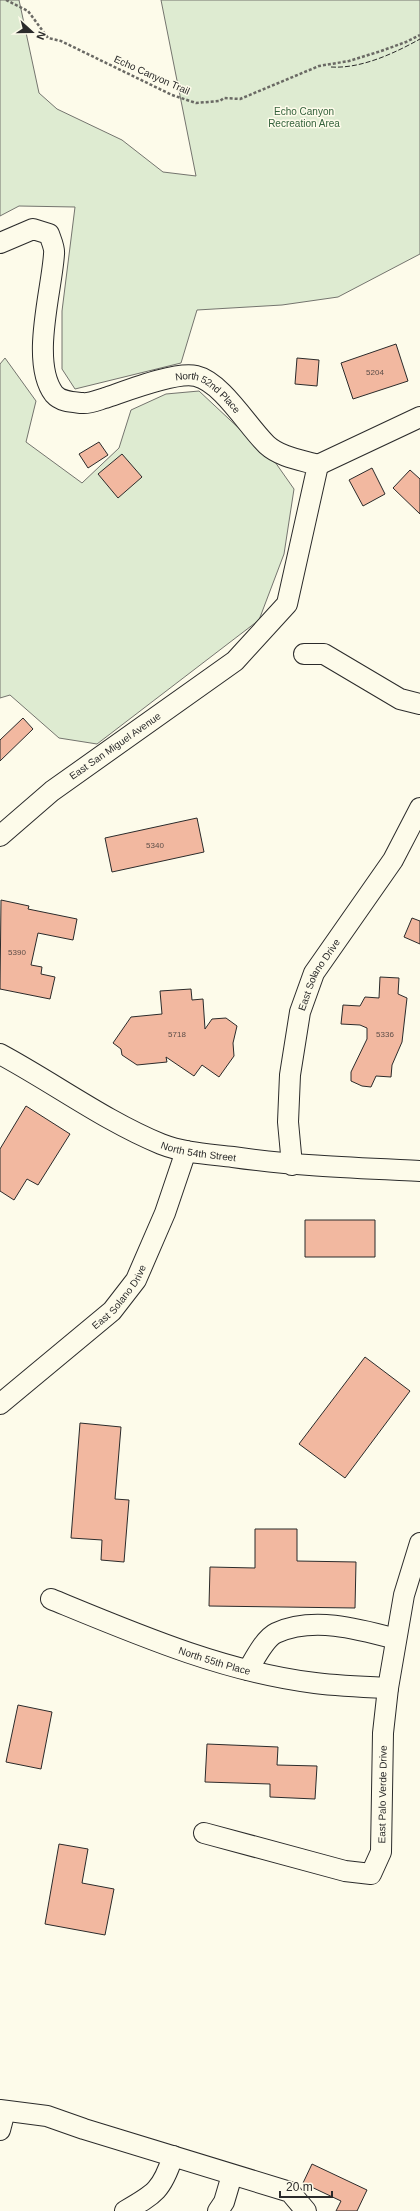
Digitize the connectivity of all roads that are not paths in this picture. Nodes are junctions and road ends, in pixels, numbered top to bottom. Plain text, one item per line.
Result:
1 (0, 243) edge
2 (420, 417) edge
3 (318, 465) junction
4 (304, 654) dead end
5 (420, 704) edge
6 (420, 808) edge
7 (0, 836) edge
8 (0, 1054) edge
9 (186, 1151) junction
10 (292, 1165) junction
11 (420, 1171) edge
12 (0, 1404) edge
13 (420, 1543) edge
14 (51, 1600) dead end
15 (396, 1639) junction
16 (248, 1670) junction
17 (388, 1688) junction
18 (204, 1833) dead end
19 (2, 2111) edge
20 (0, 2130) edge
21 (173, 2156) junction
22 (232, 2175) junction
23 (125, 2211) edge
24 (218, 2211) edge
25 (306, 2211) edge

1 - 3 street, North 52nd Place
2 - 3 street
3 - 7 street, East San Miguel Avenue
4 - 5 street
6 - 10 street, East Solano Drive
8 - 9 street, North 54th Street
9 - 10 street, North 54th Street
9 - 12 street, East Solano Drive
10 - 11 street, North 54th Street
13 - 15 street, East Palo Verde Drive
14 - 16 street, North 55th Place
15 - 16 street
15 - 17 street, East Palo Verde Drive
16 - 17 street, North 55th Place
17 - 18 street, East Palo Verde Drive
19 - 20 street
19 - 21 street
21 - 22 street
21 - 23 street
22 - 24 street
22 - 25 street

